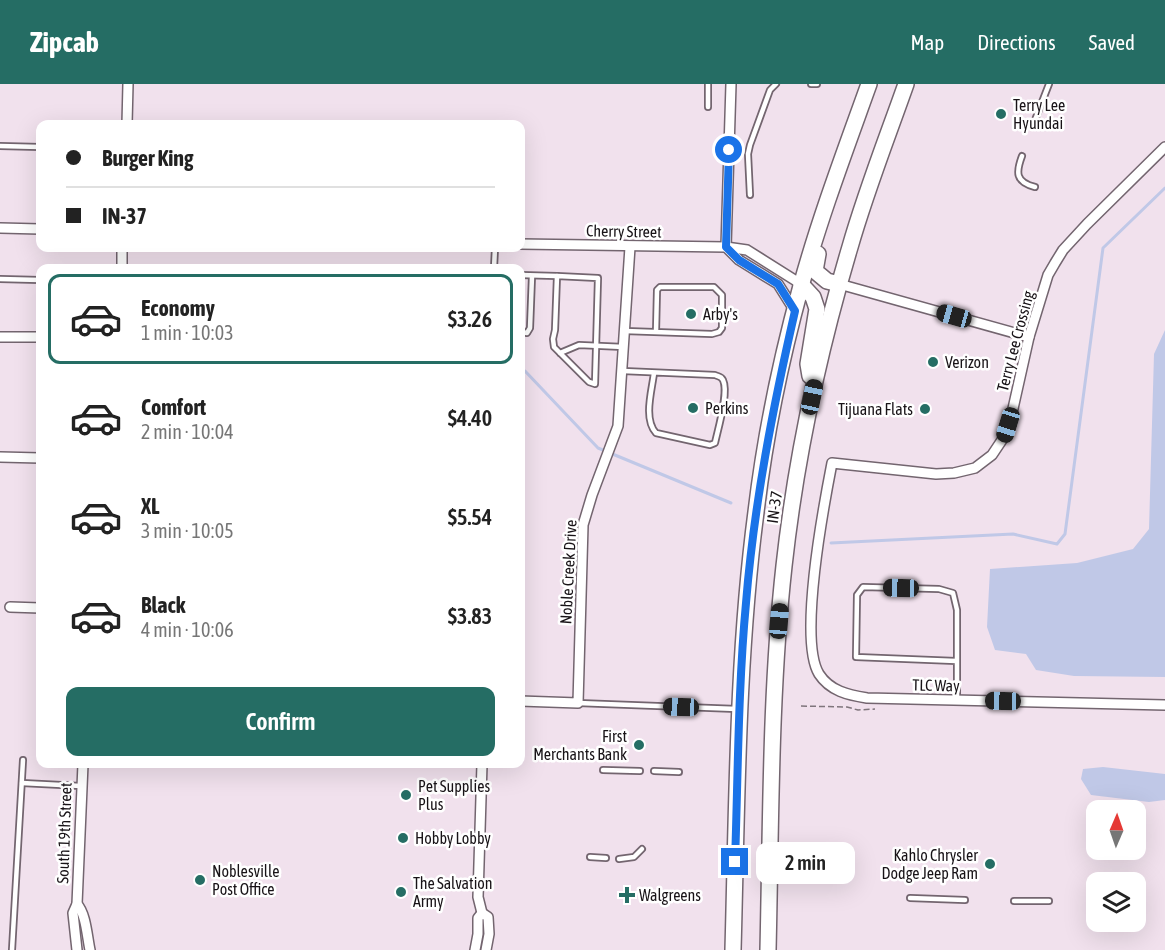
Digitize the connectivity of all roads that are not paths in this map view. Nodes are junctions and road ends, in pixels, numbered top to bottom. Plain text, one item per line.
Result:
1 (128, 84) edge
2 (708, 84) edge
3 (730, 84) edge
4 (776, 84) edge
5 (811, 84) edge
6 (818, 84) edge
7 (869, 84) edge
8 (906, 84) edge
9 (1048, 84) edge
10 (708, 107) dead end
11 (127, 120) edge
12 (1035, 120) dead end
13 (0, 146) edge
14 (36, 147) edge
15 (1165, 147) edge
16 (1022, 156) dead end
17 (832, 184) junction
18 (1035, 187) dead end
19 (750, 195) dead end
20 (0, 228) edge
21 (36, 229) edge
22 (525, 244) edge
23 (630, 247) junction
24 (726, 247) junction
25 (525, 275) edge
26 (532, 276) junction
27 (557, 276) junction
28 (0, 279) edge
29 (36, 280) edge
30 (801, 284) junction
31 (839, 284) junction
32 (795, 311) junction
33 (625, 331) junction
34 (656, 332) junction
35 (525, 333) edge
36 (0, 337) edge
37 (36, 337) edge
38 (1029, 337) junction
39 (597, 345) junction
40 (624, 347) junction
41 (560, 353) junction
42 (622, 371) junction
43 (654, 372) junction
44 (812, 397) junction
45 (0, 457) edge
46 (36, 458) edge
47 (10, 607) dead end
48 (36, 608) edge
49 (956, 661) junction
50 (820, 676) joint
51 (957, 700) junction
52 (525, 701) edge
53 (578, 703) junction
54 (1165, 705) edge
55 (740, 709) junction
56 (23, 760) dead end
57 (82, 768) edge
58 (482, 768) edge
59 (603, 770) dead end
60 (640, 771) dead end
61 (654, 771) dead end
62 (679, 772) dead end
63 (22, 783) junction
64 (81, 786) junction
65 (642, 849) dead end
66 (590, 857) dead end
67 (606, 858) dead end
68 (619, 859) dead end
69 (910, 898) dead end
70 (964, 900) dead end
71 (1014, 901) dead end
72 (1049, 901) dead end
73 (77, 904) junction
74 (482, 913) junction
75 (12, 950) edge
76 (77, 950) edge
77 (90, 950) edge
78 (475, 950) edge
79 (486, 950) edge
80 (733, 950) edge
81 (768, 950) edge

1 - 11 street
2 - 10 lane
3 - 24 street
4 - 19 lane
5 - 6 lane
7 - 17 highway, IN-37
8 - 31 highway, IN-37
9 - 12 lane
13 - 14 lane
15 - 38 street, Terry Lee Crossing
16 - 18 lane
17 - 30 highway, IN-37
17 - 31 highway
20 - 21 street
22 - 23 street, Cherry Street
23 - 24 street, Cherry Street
23 - 33 street, Noble Creek Drive
24 - 30 street, Cherry Street
24 - 32 street
25 - 26 lane
26 - 27 lane
26 - 35 lane
27 - 39 lane
27 - 41 lane
28 - 29 lane
30 - 32 highway, IN-37
30 - 44 highway
31 - 38 street
31 - 44 highway, IN-37
32 - 55 highway, IN-37
33 - 34 lane
33 - 40 street, Noble Creek Drive
34 - 34 lane
36 - 37 street
38 - 50 street, Terry Lee Crossing
39 - 40 lane
39 - 41 lane
39 - 41 lane
40 - 42 street, Noble Creek Drive
42 - 43 lane
42 - 53 street, Noble Creek Drive
43 - 43 lane
44 - 81 highway, IN-37
45 - 46 street
47 - 48 street
49 - 49 lane
49 - 51 lane
50 - 51 street, TLC Way
51 - 54 street, TLC Way
52 - 53 street
53 - 55 lane
55 - 80 highway, IN-37
56 - 63 lane
57 - 64 street, South 19th Street
58 - 74 street
59 - 60 lane
61 - 62 lane
63 - 64 lane
63 - 75 lane
64 - 73 street, South 19th Street
65 - 68 lane
66 - 67 lane
69 - 70 lane
71 - 72 lane
73 - 76 street, South 19th Street
73 - 77 street, South 19th Street
74 - 78 street
74 - 79 street

